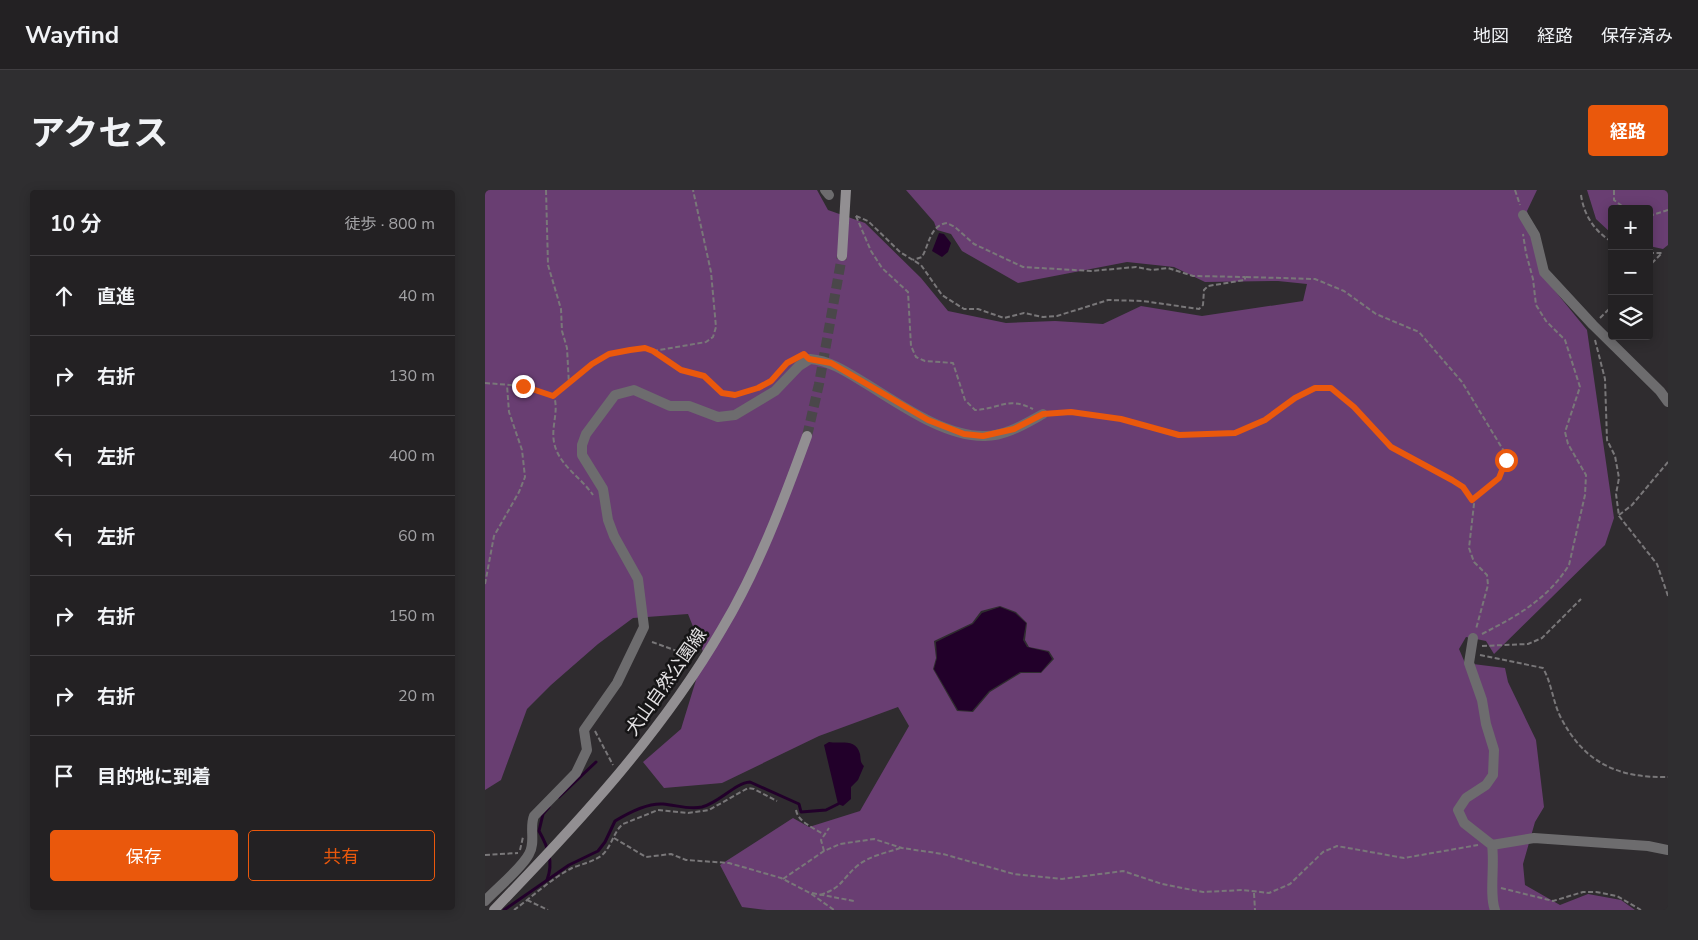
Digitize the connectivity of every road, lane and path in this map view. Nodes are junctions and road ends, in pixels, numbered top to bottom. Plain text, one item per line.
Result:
1 (546, 190) edge
2 (693, 190) edge
3 (846, 190) edge
4 (1515, 190) edge
5 (1614, 190) edge
6 (1581, 195) dead end
7 (1621, 205) edge
8 (1668, 210) edge
9 (1523, 215) junction
10 (1653, 215) edge
11 (1608, 238) edge
12 (1653, 253) edge
13 (842, 256) tunnel mouth
14 (913, 260) junction
15 (1653, 262) edge
16 (1245, 277) junction
17 (1608, 310) edge
18 (1593, 325) junction
19 (653, 351) junction
20 (792, 360) dead end
21 (776, 375) dead end
22 (771, 381) dead end
23 (485, 383) edge
24 (507, 384) junction
25 (569, 385) junction
26 (553, 396) junction
27 (1668, 402) edge
28 (1043, 414) junction
29 (807, 436) tunnel mouth
30 (1668, 462) edge
31 (596, 498) dead end
32 (1472, 500) junction
33 (1619, 516) junction
34 (485, 584) edge
35 (1668, 596) edge
36 (1581, 598) dead end
37 (652, 642) dead end
38 (1472, 646) junction
39 (703, 661) junction
40 (589, 720) junction
41 (614, 767) dead end
42 (1668, 777) edge
43 (777, 801) dead end
44 (796, 810) dead end
45 (530, 825) junction
46 (829, 828) dead end
47 (823, 834) junction
48 (614, 838) junction
49 (1492, 845) junction
50 (902, 848) junction
51 (1668, 850) edge
52 (824, 851) junction
53 (485, 855) edge
54 (783, 879) junction
55 (1494, 888) junction
56 (810, 893) junction
57 (1254, 893) junction
58 (820, 895) junction
59 (527, 900) junction
60 (485, 901) edge
61 (853, 901) dead end
62 (493, 910) edge
63 (514, 910) edge
64 (548, 910) edge
65 (835, 910) edge
66 (1255, 910) edge
67 (1495, 910) edge
68 (1641, 910) edge

1 - 25 path
2 - 19 path
3 - 13 main road
4 - 9 path
5 - 7 path
6 - 11 path
8 - 10 path
9 - 18 street
9 - 38 path
12 - 15 path
14 - 16 path
14 - 16 path
14 - 28 path
16 - 32 path
17 - 18 path
18 - 27 street
18 - 33 path
19 - 22 path
19 - 25 path
20 - 21 path
23 - 24 path
24 - 26 path
24 - 34 path
25 - 26 path
26 - 31 path
28 - 32 path
28 - 40 street
29 - 39 main road, 犬山自然公園線
30 - 33 path
32 - 38 path
33 - 35 path
36 - 38 path
37 - 39 path
38 - 42 path
38 - 49 street
39 - 62 main road, 犬山自然公園線
40 - 41 path
40 - 45 street
43 - 48 path
44 - 47 path
45 - 53 path
45 - 60 street
46 - 47 path
47 - 52 path
48 - 54 path
48 - 59 path
49 - 51 street
49 - 55 street
49 - 57 path
50 - 52 path
50 - 57 path
50 - 58 path
52 - 54 path
54 - 56 path
55 - 67 street
55 - 68 path
56 - 58 path
56 - 65 path
57 - 66 path
58 - 61 path
59 - 63 path
59 - 64 path

